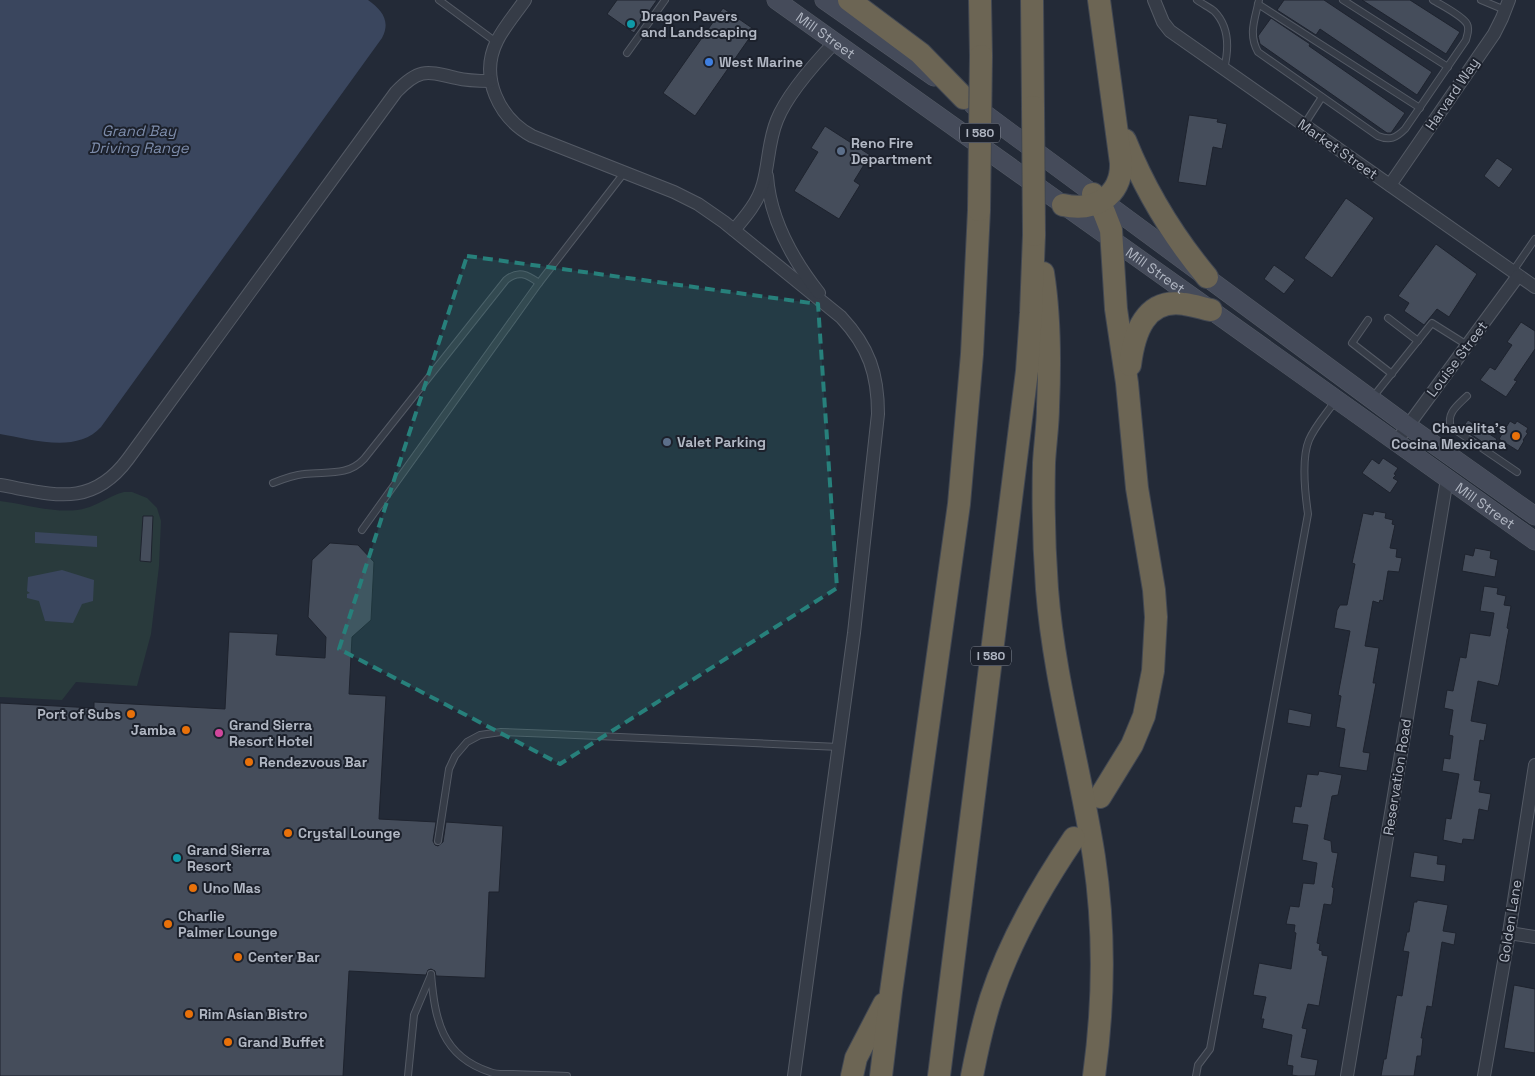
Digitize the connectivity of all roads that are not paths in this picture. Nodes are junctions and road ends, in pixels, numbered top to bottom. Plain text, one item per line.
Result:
1 (439, 0) edge
2 (525, 0) edge
3 (665, 0) edge
4 (776, 0) edge
5 (824, 0) edge
6 (850, 0) edge
7 (980, 0) edge
8 (1032, 0) edge
9 (1099, 0) edge
10 (1154, 0) edge
11 (1197, 0) edge
12 (1343, 0) edge
13 (1433, 0) edge
14 (1481, 0) edge
15 (1259, 2) edge
16 (1507, 5) edge
17 (496, 42) junction
18 (835, 42) junction
19 (626, 53) dead end
20 (1448, 67) junction
21 (1224, 69) junction
22 (492, 81) junction
23 (1110, 88) junction
24 (1322, 97) junction
25 (964, 98) junction
26 (1420, 108) junction
27 (1304, 125) junction
28 (767, 156) junction
29 (624, 172) junction
30 (1390, 185) junction
31 (1098, 199) junction
32 (1064, 205) junction
33 (734, 230) junction
34 (1034, 237) junction
35 (1535, 239) edge
36 (1112, 240) junction
37 (1515, 273) junction
38 (1207, 277) junction
39 (539, 283) junction
40 (1535, 287) edge
41 (1211, 310) junction
42 (841, 318) junction
43 (1388, 318) dead end
44 (1368, 320) dead end
45 (1418, 340) junction
46 (1467, 345) junction
47 (1392, 374) junction
48 (1127, 383) junction
49 (1467, 396) dead end
50 (1372, 399) junction
51 (1335, 400) junction
52 (1408, 426) junction
53 (1396, 442) junction
54 (1517, 472) dead end
55 (1447, 479) junction
56 (273, 483) dead end
57 (0, 485) edge
58 (1535, 516) edge
59 (362, 530) dead end
60 (1535, 541) edge
61 (839, 748) junction
62 (1535, 765) edge
63 (1100, 797) dead end
64 (1074, 838) dead end
65 (438, 840) dead end
66 (1509, 933) junction
67 (1535, 937) edge
68 (891, 992) junction
69 (492, 1074) edge
70 (408, 1076) edge
71 (483, 1076) edge
72 (567, 1076) edge
73 (794, 1076) edge
74 (852, 1076) edge
75 (881, 1076) edge
76 (940, 1076) edge
77 (972, 1076) edge
78 (1094, 1076) edge
79 (1196, 1076) edge
80 (1347, 1076) edge
81 (1484, 1076) edge

1 - 17 lane
2 - 17 street
3 - 19 lane
4 - 18 main road, Mill Street
5 - 25 main road, Mill Street
6 - 25 highway
7 - 68 highway, I 580, bridge
8 - 34 highway, I 580, bridge
9 - 23 highway
10 - 21 street, Market Street
11 - 21 lane
12 - 20 lane
13 - 20 lane
14 - 16 lane
15 - 24 lane
15 - 26 lane
16 - 30 street, Harvard Way
17 - 22 street
18 - 28 street
18 - 32 main road, Mill Street
20 - 26 lane
21 - 27 street, Market Street
22 - 29 street
22 - 57 street
23 - 31 highway
23 - 38 highway
24 - 26 lane
24 - 27 lane
25 - 31 main road, Mill Street
27 - 30 street, Market Street
28 - 33 street
28 - 42 street
29 - 33 street
29 - 39 lane
30 - 37 street, Market Street
31 - 32 highway
31 - 36 highway
31 - 38 main road, Mill Street
32 - 36 main road, Mill Street
33 - 42 street
34 - 76 highway, I 580
34 - 78 highway
35 - 37 lane
36 - 41 main road, Mill Street
36 - 48 highway
37 - 40 street, Market Street
37 - 46 street, Louise Street
38 - 50 main road, Mill Street
39 - 56 lane
39 - 59 lane
41 - 48 highway
41 - 51 main road, Mill Street
42 - 61 street
43 - 45 lane
44 - 47 lane
45 - 46 lane
45 - 47 lane
46 - 52 street, Louise Street
47 - 50 lane
48 - 63 highway
49 - 54 lane
50 - 52 main road, Mill Street
51 - 53 main road, Mill Street
51 - 79 lane
52 - 53 street, Louise Street
52 - 58 main road, Mill Street
53 - 55 main road, Mill Street
55 - 60 main road, Mill Street
55 - 80 street, Reservation Road
61 - 65 lane
61 - 73 street
62 - 66 street, Golden Lane
64 - 77 highway
66 - 67 street
66 - 81 street, Golden Lane
68 - 74 highway
68 - 75 highway, I 580
69 - 70 lane
69 - 71 lane
69 - 72 lane

